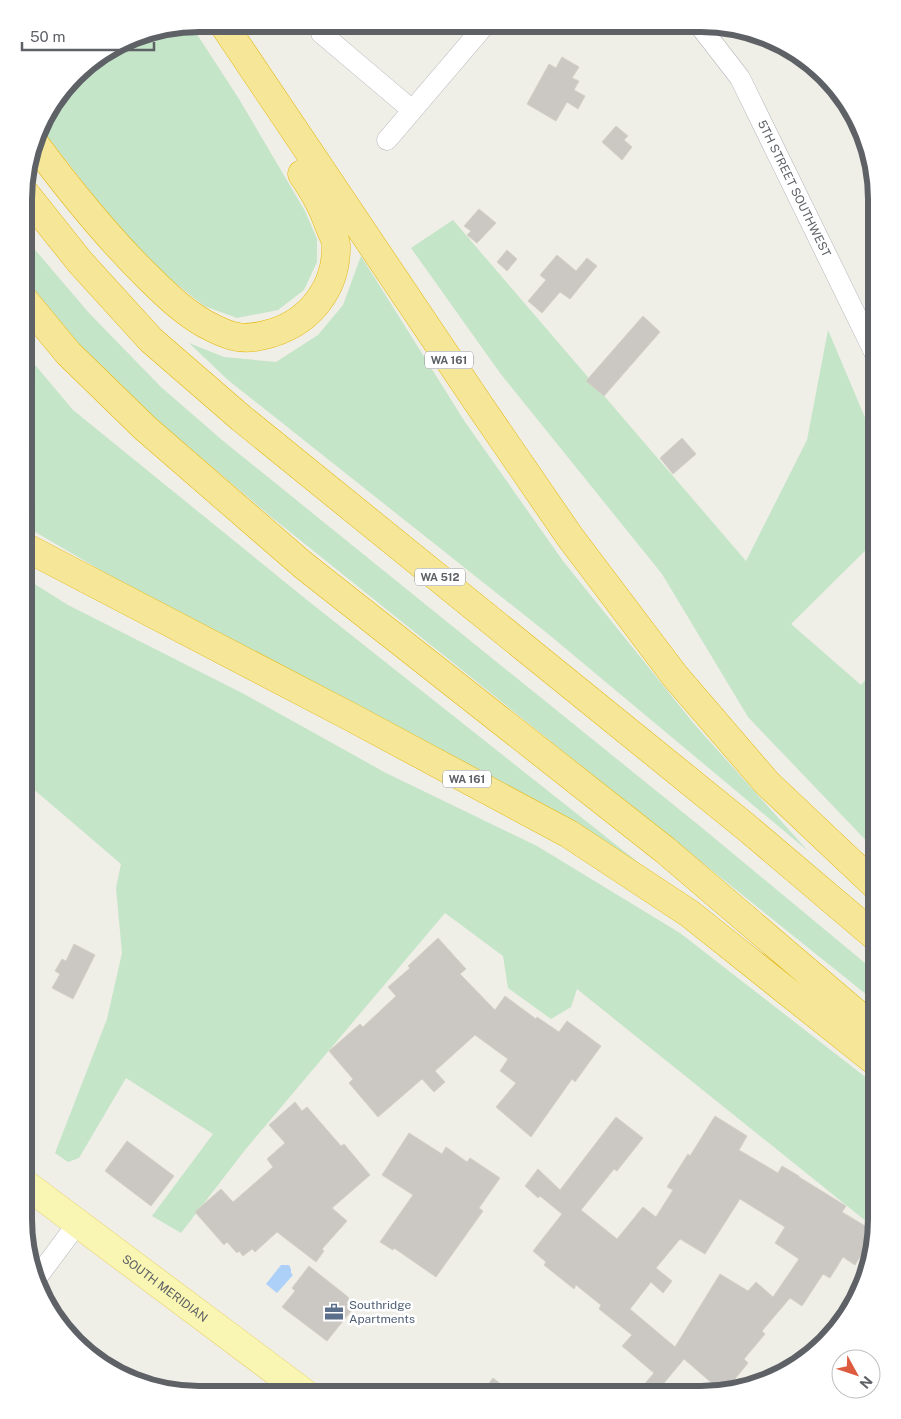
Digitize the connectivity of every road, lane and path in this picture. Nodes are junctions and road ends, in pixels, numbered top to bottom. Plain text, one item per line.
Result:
1 (479, 32) edge
2 (705, 32) edge
3 (211, 33) edge
4 (229, 33) edge
5 (321, 33) dead end
6 (412, 110) junction
7 (387, 140) dead end
8 (40, 150) edge
9 (32, 202) edge
10 (32, 309) edge
11 (868, 340) edge
12 (32, 552) edge
13 (868, 878) edge
14 (868, 930) edge
15 (868, 1022) edge
16 (868, 1056) edge
17 (32, 1189) edge
18 (77, 1224) junction
19 (41, 1272) edge
20 (295, 1386) edge

1 - 6 street
2 - 11 street, 5TH STREET SOUTHWEST
3 - 8 highway
4 - 13 highway, WA 161
5 - 6 street
6 - 7 street
9 - 14 highway, WA 512
10 - 15 highway
12 - 16 highway, WA 161
17 - 18 main road, SOUTH MERIDIAN
18 - 19 street
18 - 20 main road, SOUTH MERIDIAN

